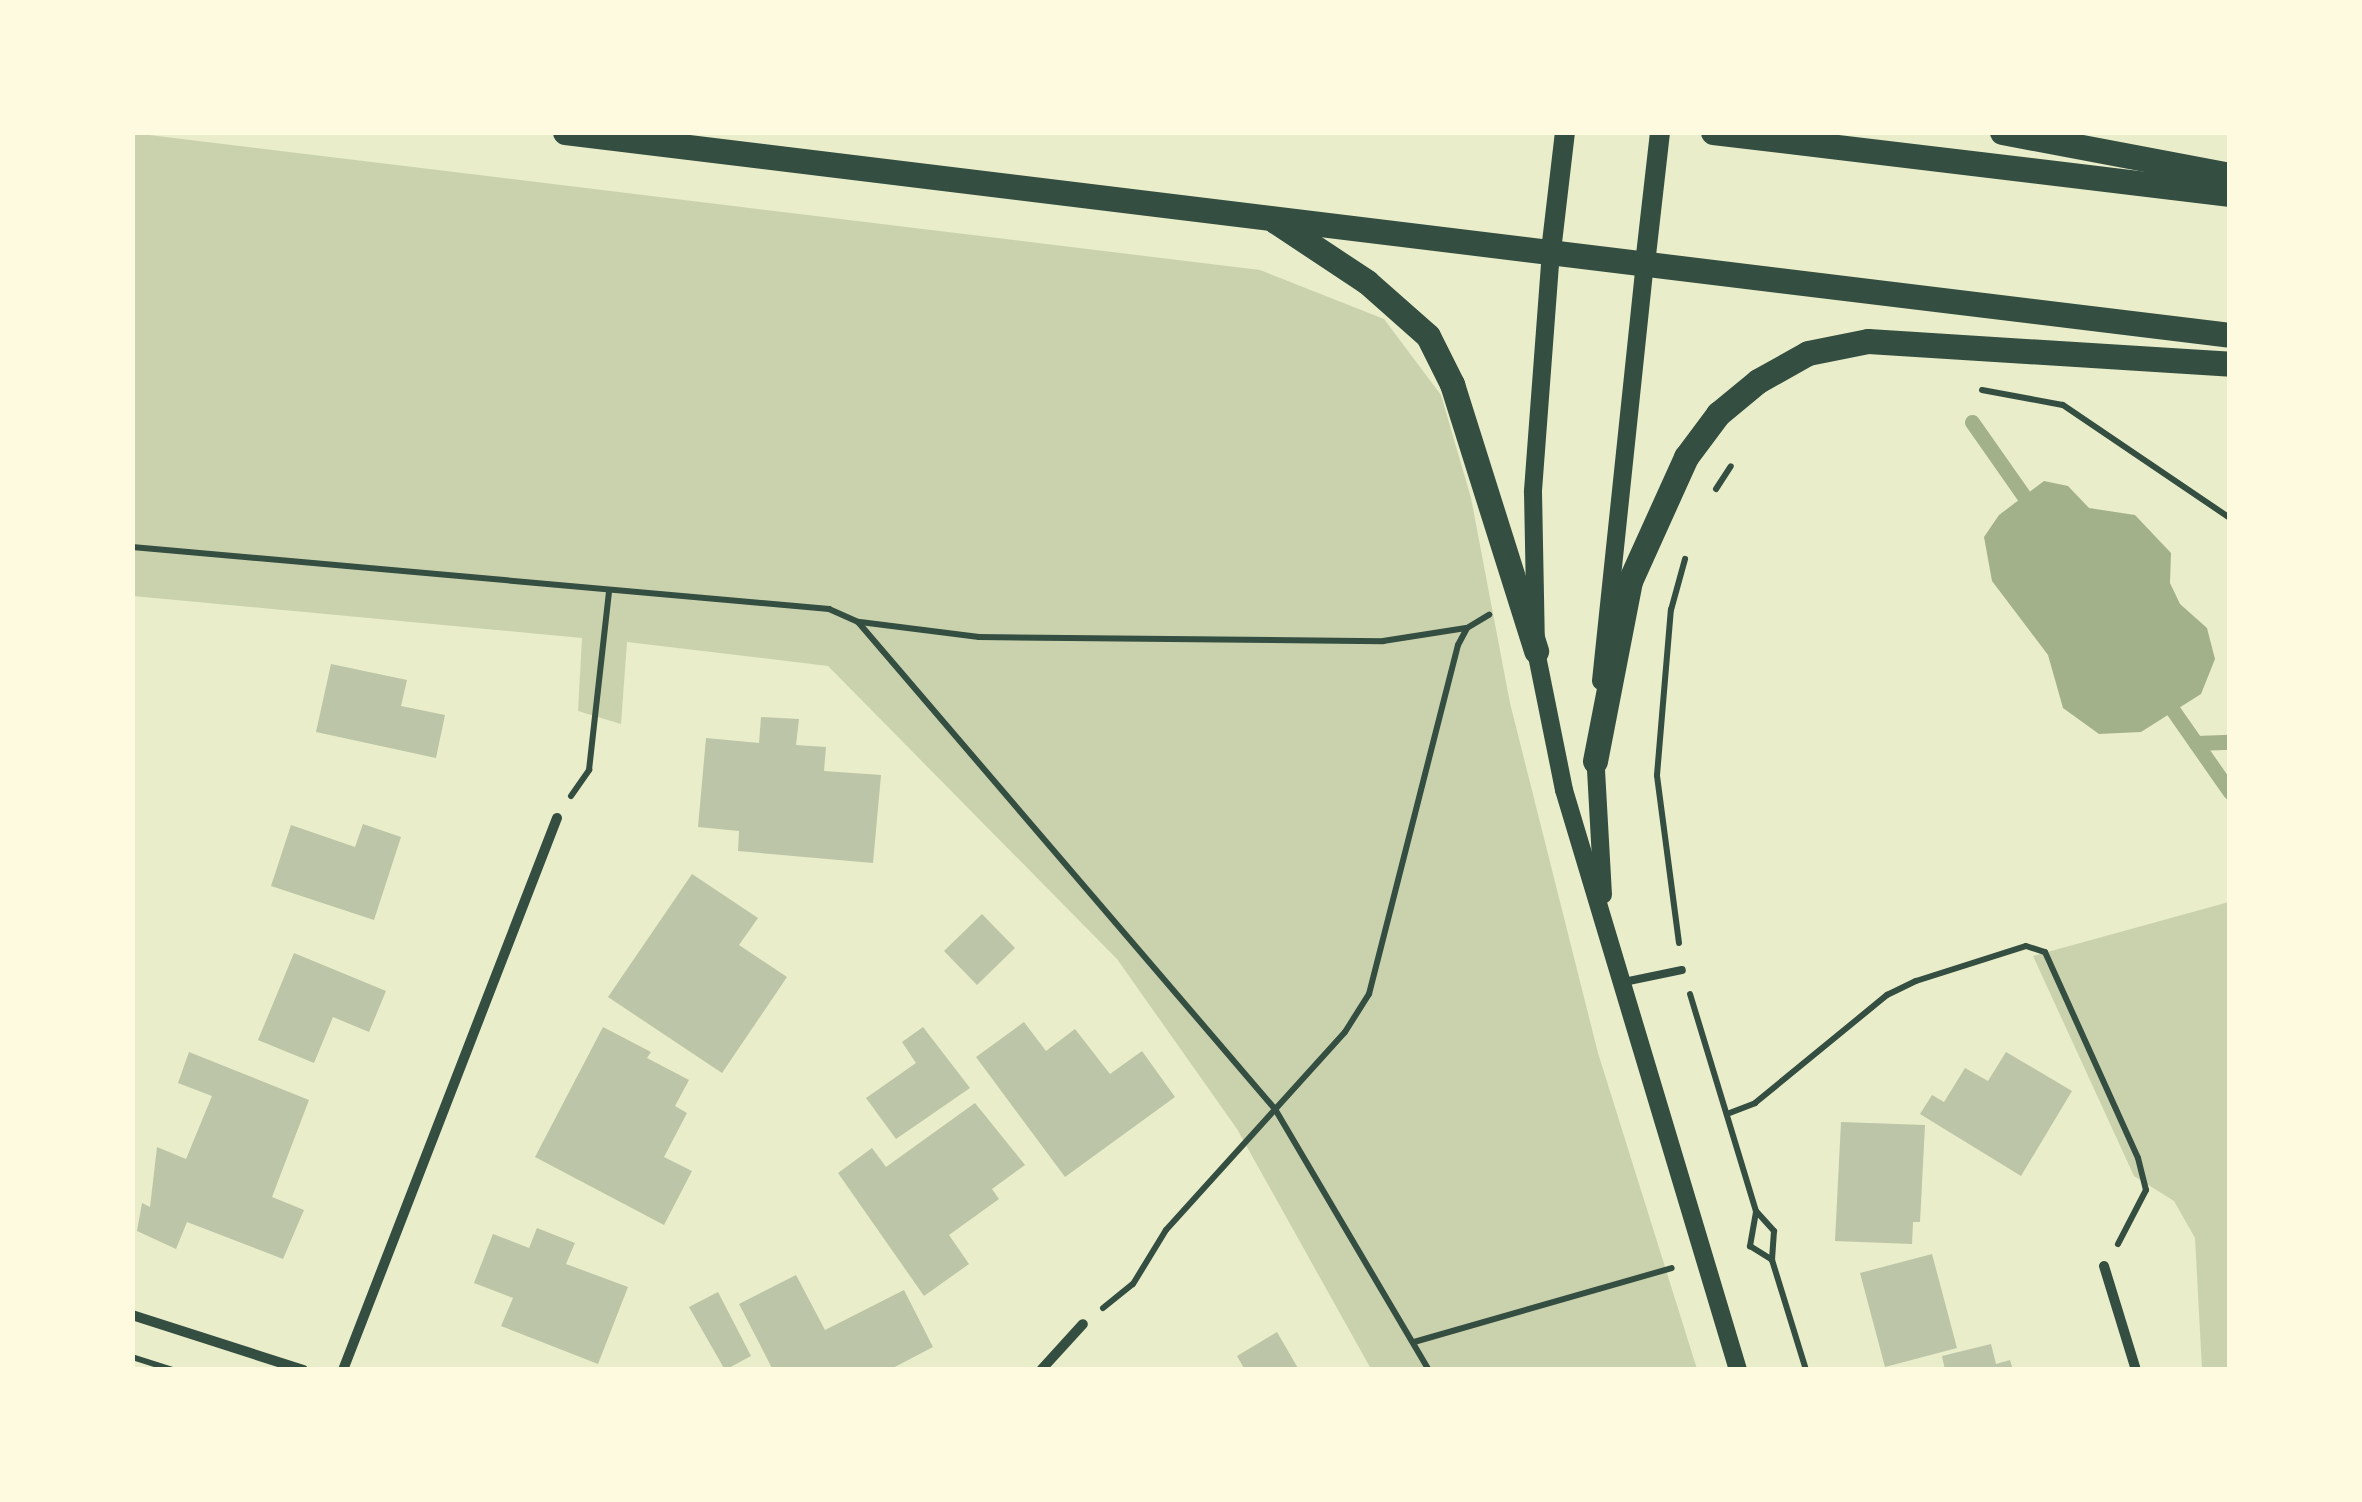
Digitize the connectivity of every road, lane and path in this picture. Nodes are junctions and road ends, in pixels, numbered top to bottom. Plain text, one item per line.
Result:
1 (565, 132) edge
2 (1565, 132) edge
3 (1660, 132) edge
4 (1714, 132) edge
5 (2002, 132) edge
6 (2229, 188) edge
7 (1269, 217) junction
8 (1551, 251) junction
9 (1645, 264) junction
10 (2220, 334) edge
11 (2219, 364) edge
12 (1968, 388) dead end
13 (1736, 458) dead end
14 (1715, 491) dead end
15 (2230, 518) edge
16 (1690, 540) dead end
17 (132, 547) edge
18 (609, 591) junction
19 (1522, 608) junction
20 (858, 622) junction
21 (1467, 628) junction
22 (1536, 651) junction
23 (1594, 761) junction
24 (557, 818) joint
25 (1605, 928) junction
26 (1682, 970) junction
27 (1620, 982) junction
28 (1275, 1109) junction
29 (1726, 1114) junction
30 (1756, 1210) junction
31 (1750, 1246) junction
32 (1704, 1259) junction
33 (1772, 1260) junction
34 (2104, 1266) joint
35 (132, 1315) edge
36 (1083, 1324) joint
37 (1414, 1342) junction
38 (132, 1358) edge
39 (173, 1370) edge
40 (303, 1370) edge
41 (343, 1370) edge
42 (1041, 1370) edge
43 (1430, 1370) edge
44 (1738, 1370) edge
45 (1806, 1370) edge
46 (2136, 1370) edge

1 - 7 main road
2 - 8 main road
3 - 9 main road
4 - 6 main road
5 - 6 main road
7 - 8 main road
7 - 19 main road
8 - 9 main road
8 - 22 street
9 - 10 main road
9 - 23 street
11 - 23 main road
12 - 15 path
13 - 14 path
16 - 26 path
17 - 18 path
18 - 20 path
18 - 24 path
19 - 21 path
19 - 22 main road
20 - 21 path
20 - 28 path
21 - 28 path
22 - 25 street
23 - 25 street
24 - 41 street
25 - 27 street
26 - 27 lane
26 - 29 path
27 - 32 street
28 - 36 path
28 - 37 path
29 - 30 path
29 - 34 path
30 - 31 path
30 - 33 path
31 - 32 path
31 - 33 path
32 - 37 path
32 - 44 street
33 - 45 path
34 - 46 street
35 - 40 street
36 - 42 street
37 - 43 path
38 - 39 path

